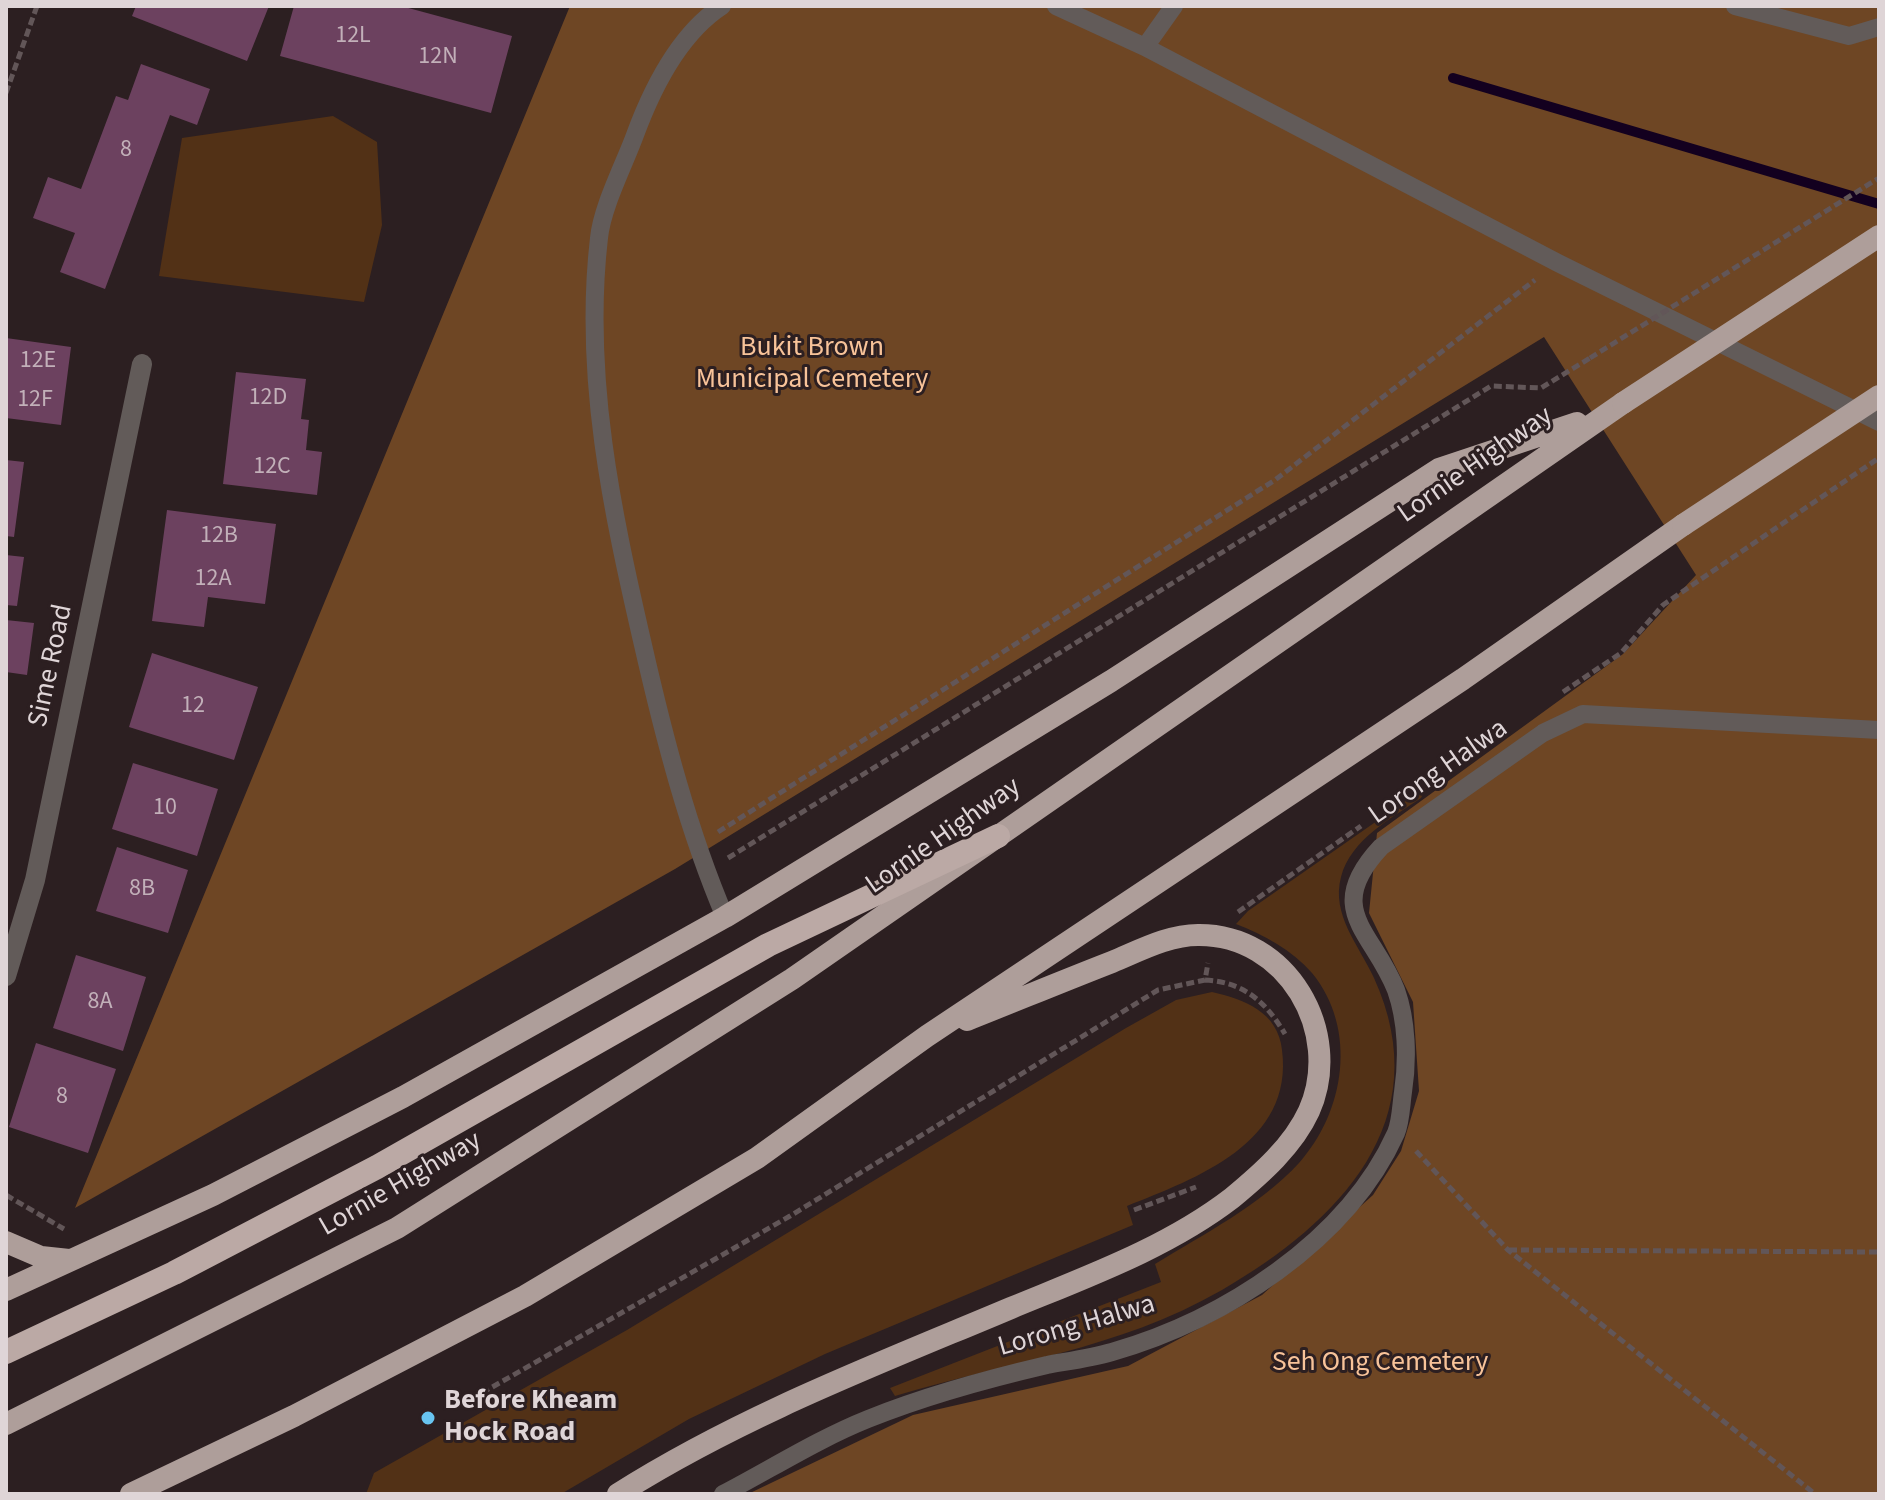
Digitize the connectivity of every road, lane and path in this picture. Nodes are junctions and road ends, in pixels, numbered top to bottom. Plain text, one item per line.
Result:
1 (37, 6) edge
2 (722, 6) edge
3 (1056, 6) edge
4 (1174, 6) edge
5 (1735, 6) edge
6 (1879, 27) edge
7 (1145, 47) junction
8 (6, 93) edge
9 (1879, 178) edge
10 (1879, 236) edge
11 (1558, 263) junction
12 (142, 364) dead end
13 (1879, 396) edge
14 (1603, 414) junction
15 (1879, 422) edge
16 (1879, 458) edge
17 (1556, 697) dead end
18 (1879, 730) edge
19 (1372, 819) dead end
20 (998, 836) junction
21 (697, 845) junction
22 (711, 884) junction
23 (725, 917) junction
24 (1213, 936) junction
25 (6, 976) edge
26 (1205, 980) junction
27 (927, 1036) junction
28 (1288, 1045) dead end
29 (1397, 1131) junction
30 (1208, 1179) dead end
31 (1134, 1210) dead end
32 (6, 1242) edge
33 (1508, 1250) junction
34 (1879, 1252) edge
35 (71, 1260) junction
36 (6, 1290) edge
37 (6, 1352) edge
38 (482, 1393) dead end
39 (6, 1424) edge
40 (179, 1471) junction
41 (131, 1494) edge
42 (160, 1494) edge
43 (618, 1494) edge
44 (723, 1494) edge
45 (1815, 1494) edge

1 - 8 path
2 - 21 lane
3 - 7 lane
4 - 7 lane
5 - 6 lane
7 - 11 lane
9 - 22 path, bridge
10 - 14 highway, Lornie Highway, bridge
11 - 15 lane
11 - 21 path
12 - 25 street, Sime Road
13 - 27 highway, bridge
14 - 20 highway, Lornie Highway
14 - 23 highway
16 - 17 path
18 - 29 lane, Lorong Halwa
19 - 24 path
20 - 37 highway
20 - 39 highway, Lornie Highway
21 - 22 lane
22 - 23 lane
23 - 35 highway
24 - 26 path
24 - 27 highway
24 - 43 highway
26 - 28 path
26 - 38 path
27 - 40 highway
29 - 33 path
29 - 44 lane, Lorong Halwa
30 - 31 path
32 - 35 highway
33 - 34 path
33 - 45 path
35 - 36 highway
40 - 41 highway
40 - 42 highway

